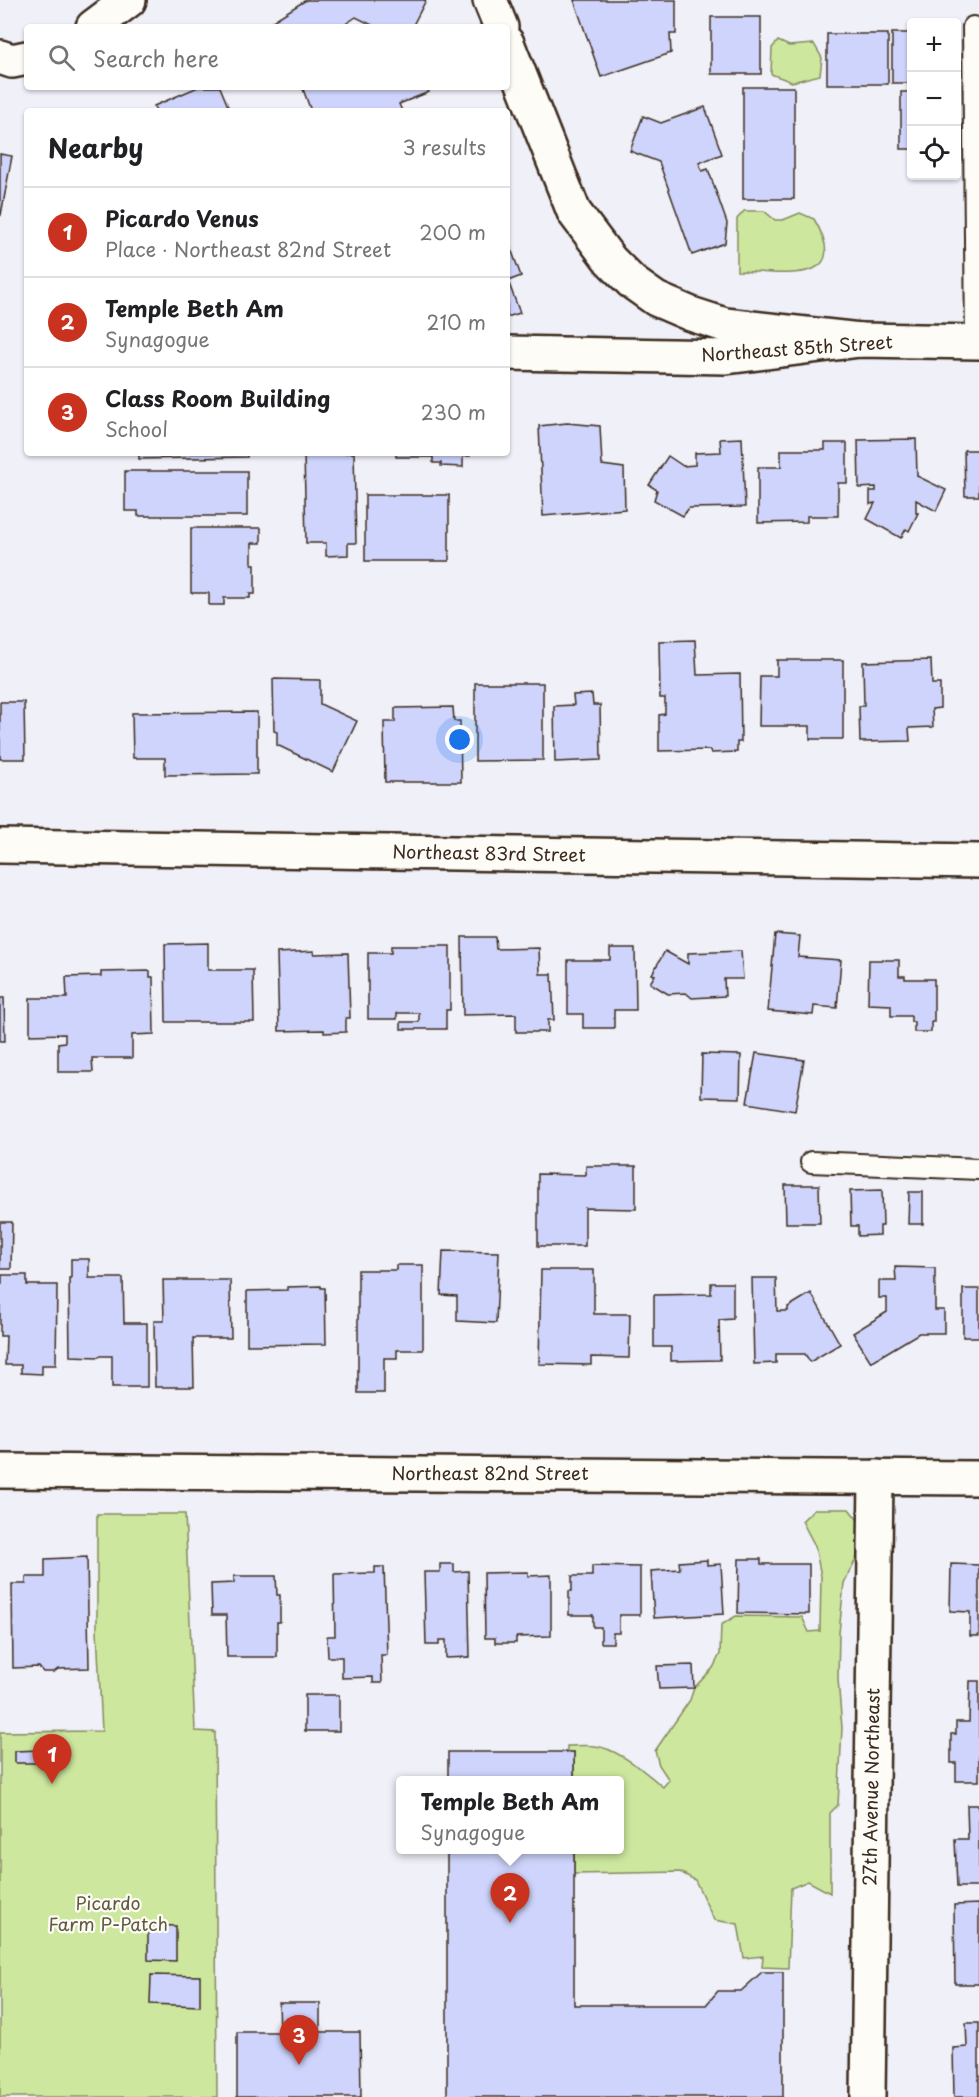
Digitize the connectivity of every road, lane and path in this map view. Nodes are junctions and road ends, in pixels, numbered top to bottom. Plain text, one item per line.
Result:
1 (129, 0) edge
2 (490, 0) edge
3 (97, 24) edge
4 (500, 24) edge
5 (973, 27) dead end
6 (510, 51) edge
7 (860, 340) junction
8 (978, 342) edge
9 (510, 353) edge
10 (0, 846) edge
11 (979, 861) edge
12 (811, 1162) dead end
13 (979, 1169) edge
14 (0, 1471) edge
15 (876, 1477) junction
16 (979, 1478) edge
17 (868, 2097) edge

1 - 3 street
2 - 4 street
5 - 8 lane
6 - 7 street
7 - 8 street, Northeast 85th Street
7 - 9 street, Northeast 85th Street
10 - 11 street, Northeast 83rd Street
12 - 13 lane
14 - 15 street, Northeast 82nd Street
15 - 16 street, Northeast 82nd Street
15 - 17 street, 27th Avenue Northeast

